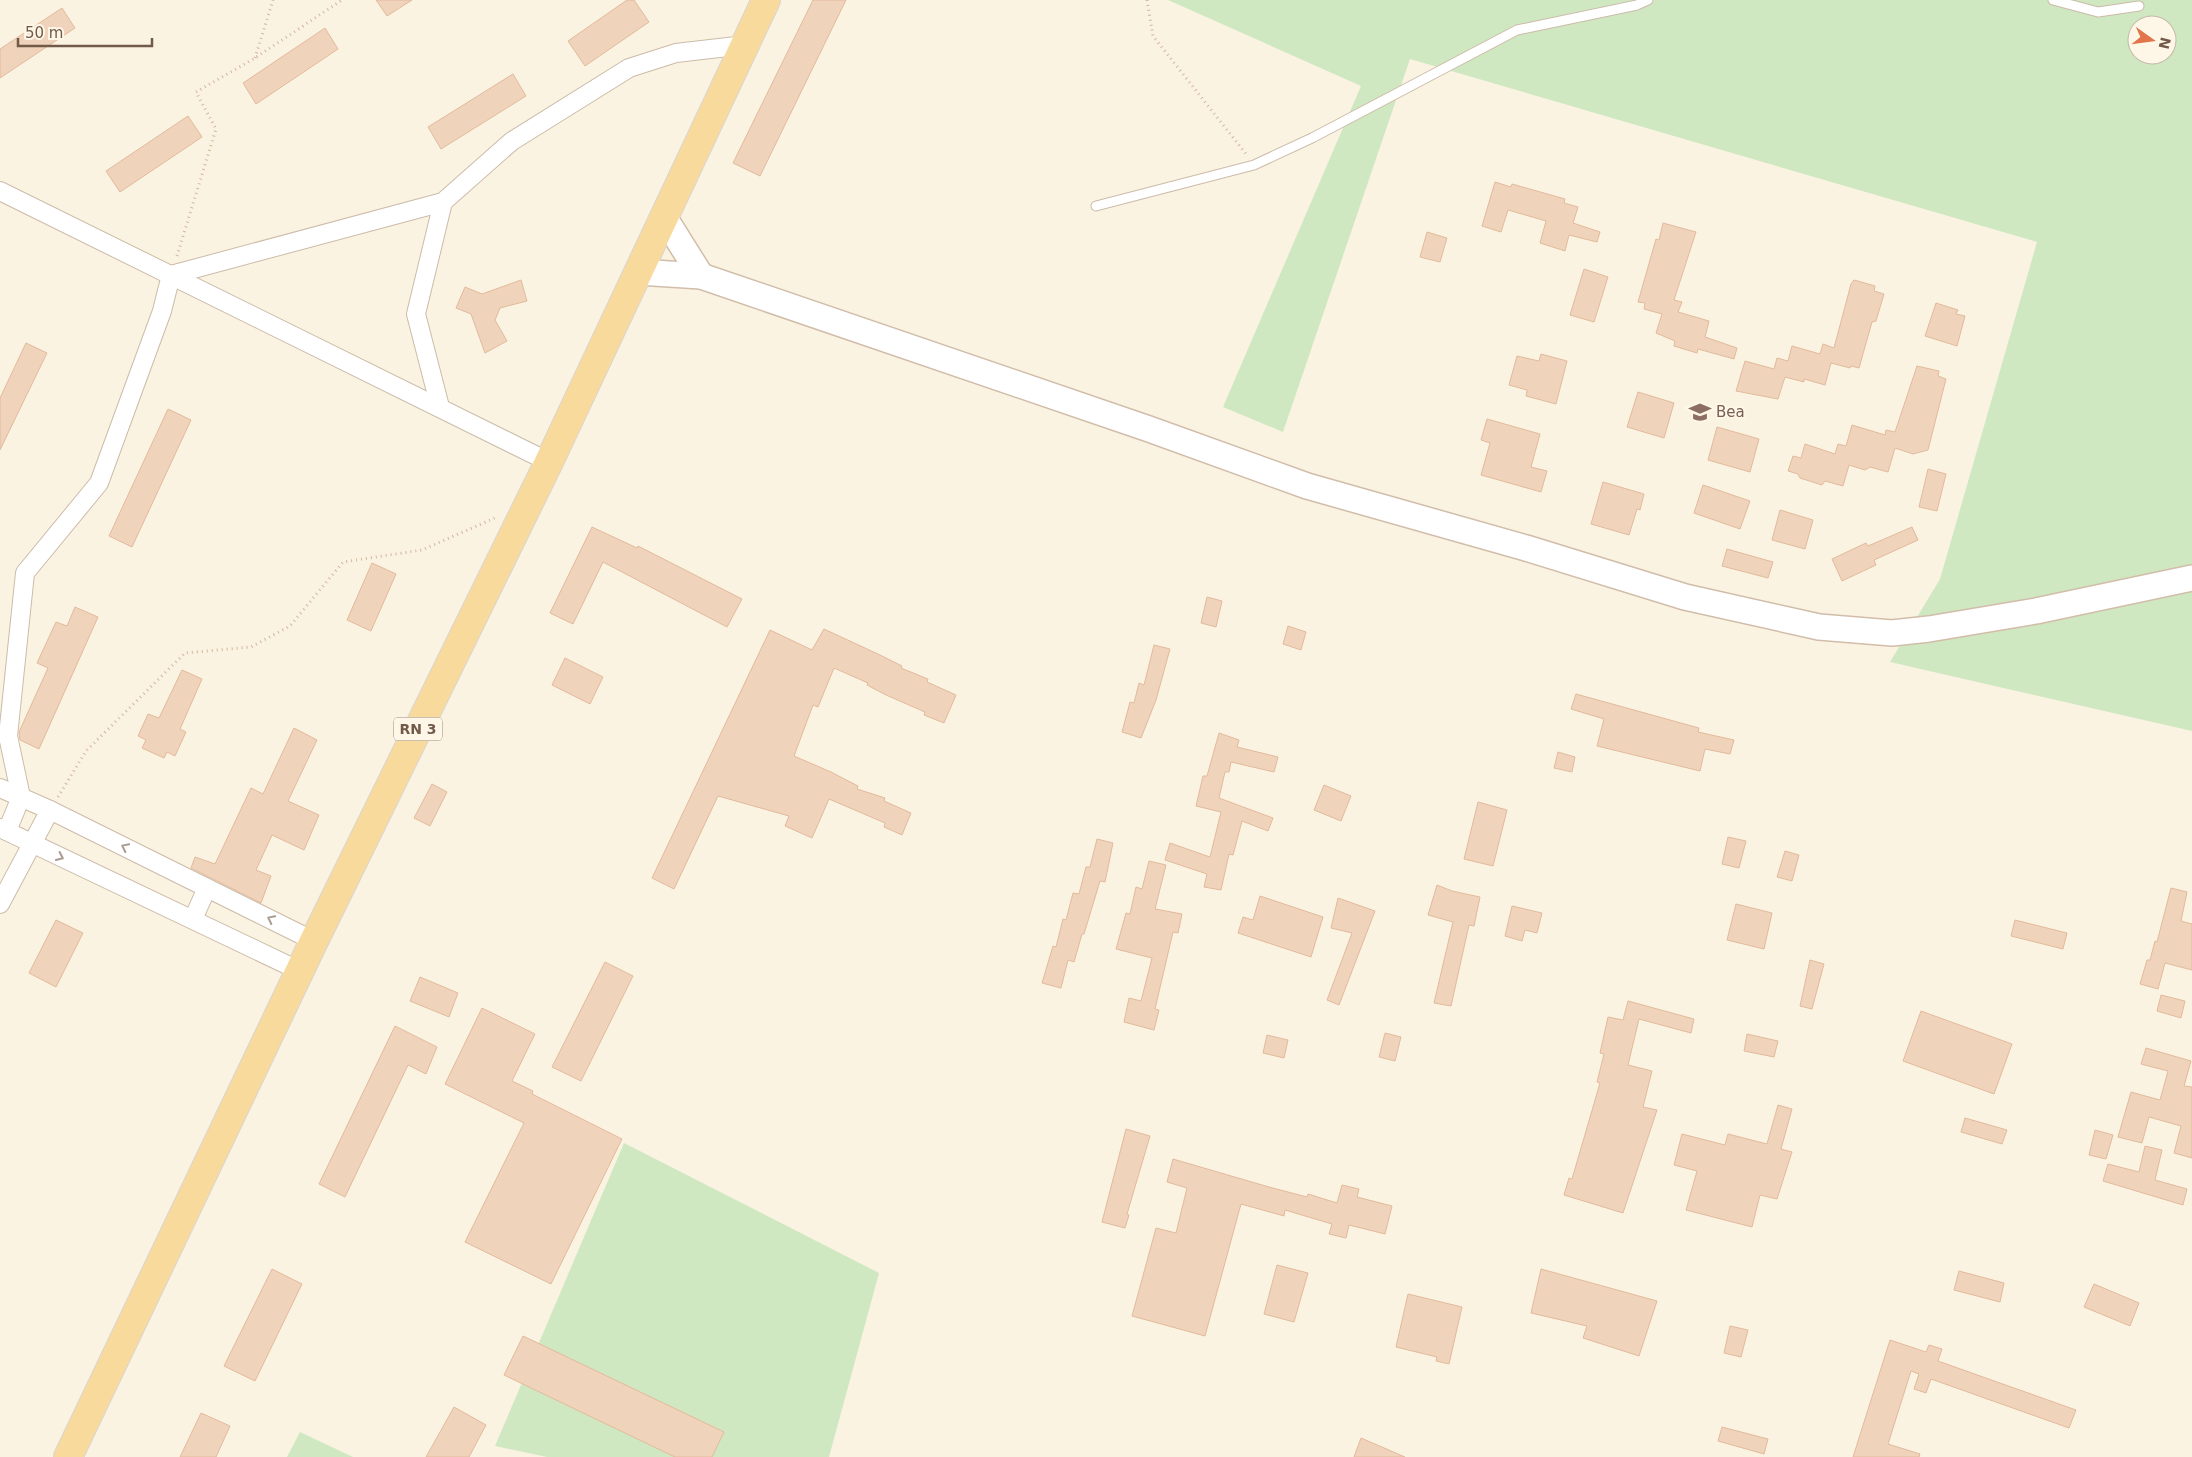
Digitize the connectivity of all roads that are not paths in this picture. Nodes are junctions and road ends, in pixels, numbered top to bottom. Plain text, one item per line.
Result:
1 (766, 0) edge
2 (1648, 0) edge
3 (2053, 0) edge
4 (2139, 6) dead end
5 (745, 45) junction
6 (0, 191) edge
7 (443, 202) junction
8 (1096, 206) dead end
9 (664, 217) junction
10 (638, 272) junction
11 (171, 275) junction
12 (701, 276) junction
13 (440, 407) junction
14 (549, 462) junction
15 (2192, 578) edge
16 (0, 788) edge
17 (21, 797) junction
18 (50, 810) junction
19 (4, 829) edge
20 (31, 843) junction
21 (207, 888) junction
22 (0, 904) edge
23 (192, 919) junction
24 (314, 941) junction
25 (300, 971) junction
26 (68, 1457) edge

1 - 5 main road, RN 3
2 - 8 lane
3 - 4 lane
5 - 7 street
5 - 9 main road, RN 3
6 - 11 street
7 - 11 street
7 - 13 street
9 - 10 main road, RN 3
9 - 12 street
10 - 12 street
10 - 14 main road, RN 3
11 - 13 street
11 - 17 street
12 - 15 street
13 - 14 street
14 - 24 main road, RN 3
16 - 17 street
17 - 18 street
17 - 19 street
18 - 20 street
21 -> 18 street
19 - 20 street
20 - 22 street
20 -> 23 street
21 - 23 street
24 -> 21 street
23 - 25 street
24 - 25 main road, RN 3
25 - 26 main road, RN 3

